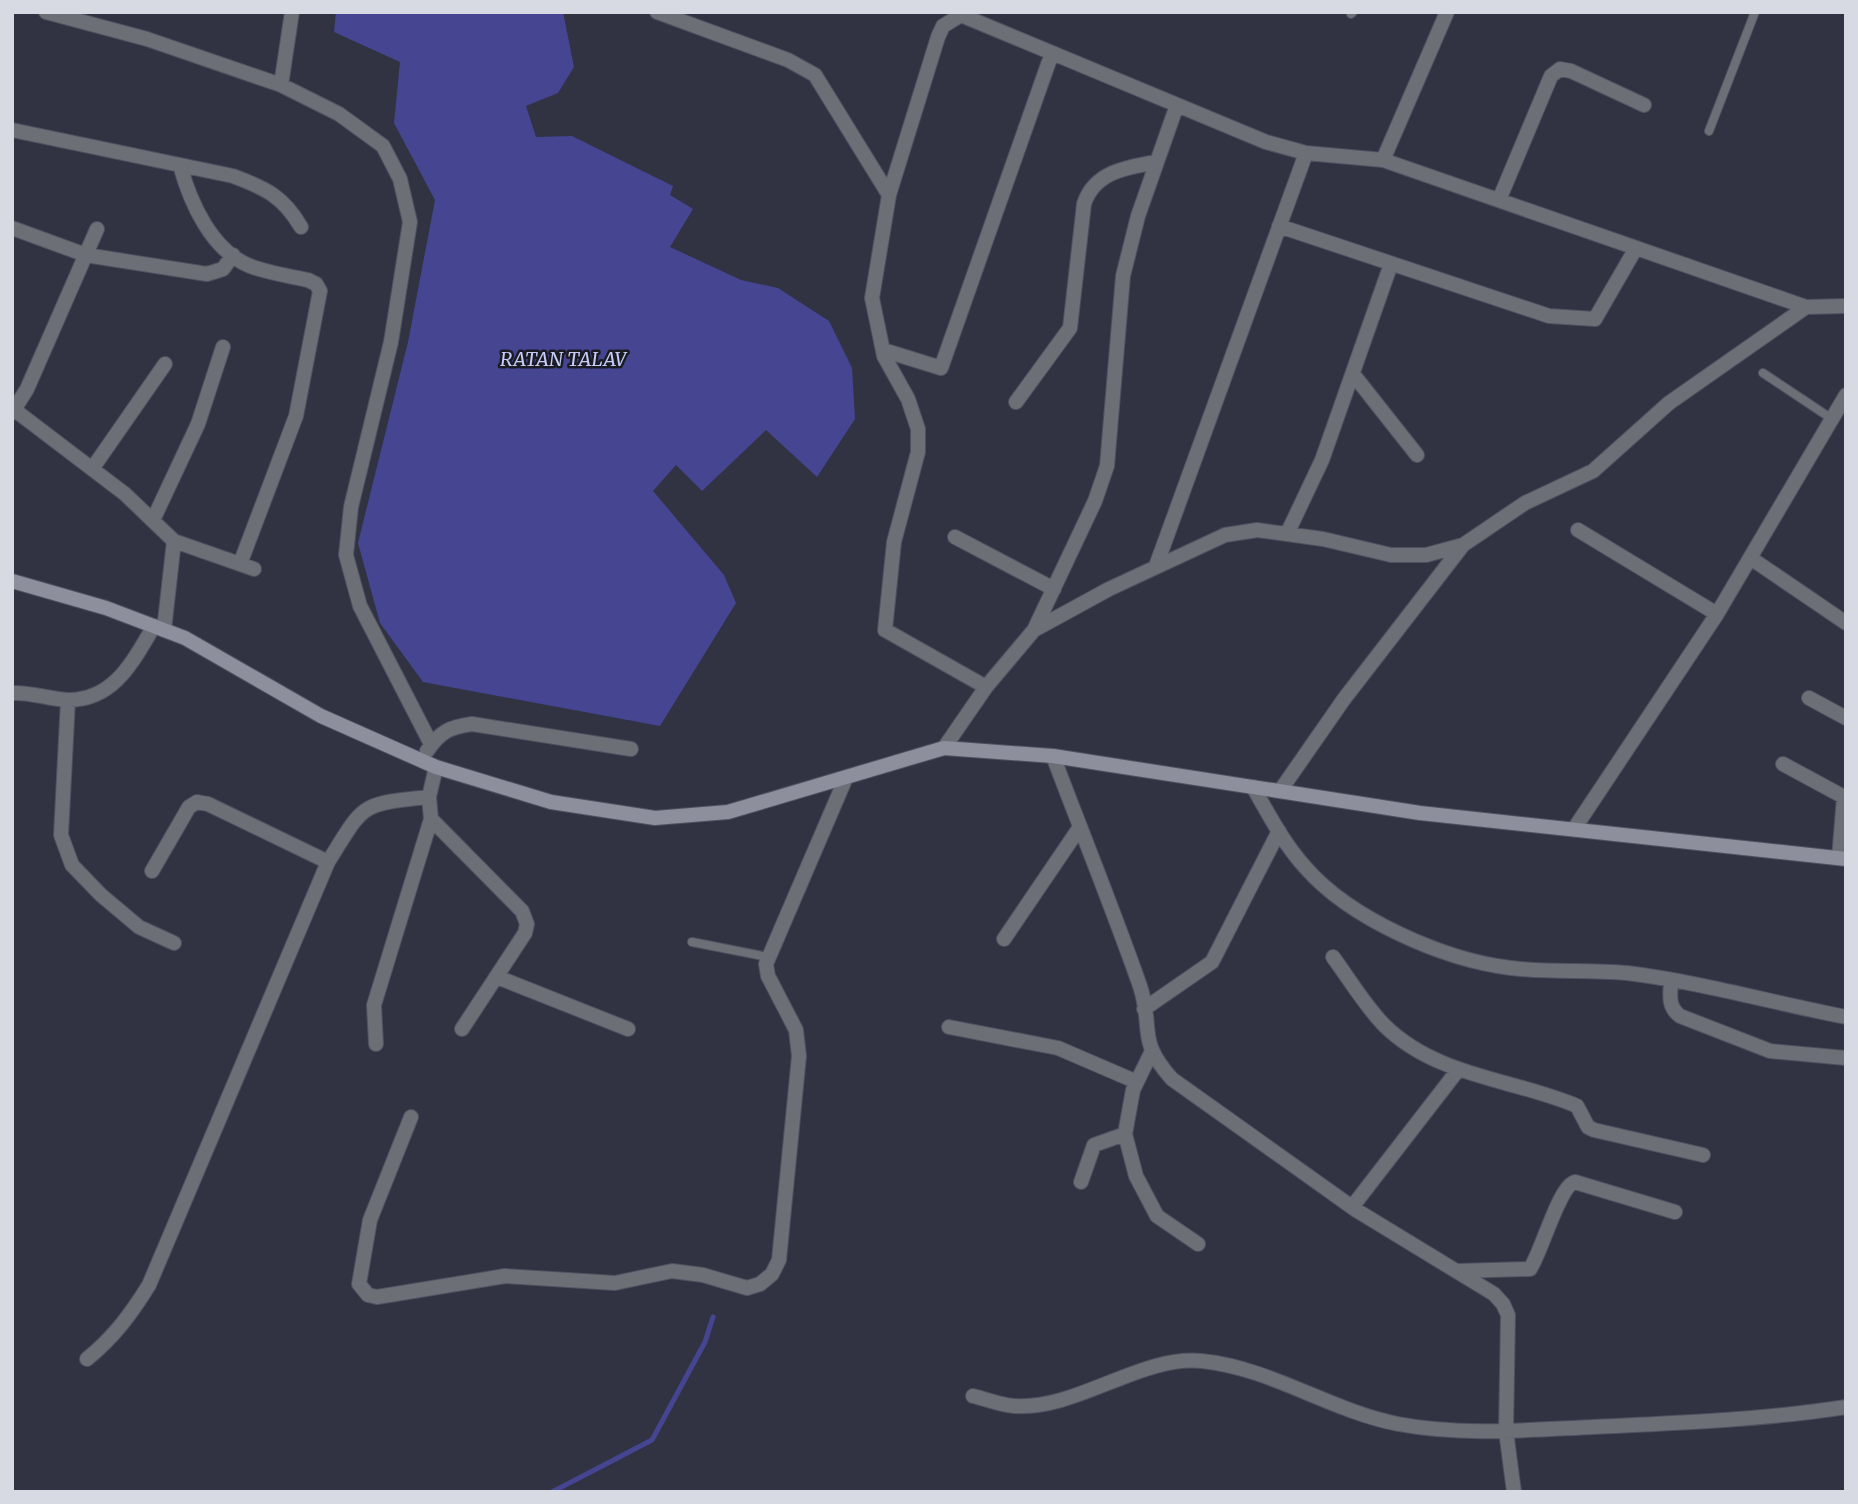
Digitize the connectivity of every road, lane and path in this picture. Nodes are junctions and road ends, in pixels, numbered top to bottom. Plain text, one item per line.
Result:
1 (46, 12) edge
2 (292, 12) edge
3 (657, 12) edge
4 (1447, 12) edge
5 (1755, 12) edge
6 (948, 16) edge
7 (1052, 53) junction
8 (281, 85) junction
9 (1177, 105) junction
10 (1644, 105) dead end
11 (12, 130) edge
12 (1709, 131) dead end
13 (1306, 153) junction
14 (1383, 160) junction
15 (1157, 162) junction
16 (180, 165) junction
17 (889, 195) junction
18 (1499, 201) junction
19 (1279, 226) junction
20 (301, 227) dead end
21 (12, 228) edge
22 (97, 229) dead end
23 (1636, 248) junction
24 (86, 255) junction
25 (233, 256) junction
26 (1391, 264) junction
27 (1846, 306) edge
28 (1806, 307) junction
29 (223, 347) dead end
30 (883, 350) junction
31 (165, 364) dead end
32 (1763, 373) dead end
33 (1353, 374) junction
34 (1846, 395) edge
35 (1016, 402) dead end
36 (13, 411) edge
37 (1832, 419) junction
38 (1417, 455) dead end
39 (92, 469) junction
40 (153, 520) junction
41 (1578, 530) dead end
42 (1287, 534) junction
43 (955, 537) dead end
44 (174, 541) junction
45 (1463, 545) junction
46 (1752, 559) junction
47 (1156, 566) junction
48 (12, 581) edge
49 (1054, 589) junction
50 (1717, 614) junction
51 (1846, 623) edge
52 (159, 628) junction
53 (1034, 630) junction
54 (986, 687) junction
55 (12, 693) edge
56 (1809, 698) dead end
57 (68, 700) junction
58 (1846, 718) edge
59 (431, 744) junction
60 (944, 748) junction
61 (631, 749) dead end
62 (1053, 756) junction
63 (420, 760) junction
64 (1783, 764) dead end
65 (436, 767) junction
66 (845, 780) junction
67 (1254, 787) junction
68 (1280, 791) junction
69 (429, 797) junction
70 (432, 819) junction
71 (1080, 827) junction
72 (1574, 830) junction
73 (1279, 831) junction
74 (1842, 859) edge
75 (328, 862) junction
76 (152, 871) dead end
77 (1004, 939) dead end
78 (692, 942) dead end
79 (174, 943) dead end
80 (768, 957) junction
81 (1333, 957) dead end
82 (497, 977) junction
83 (1671, 981) junction
84 (1144, 1009) junction
85 (1846, 1017) edge
86 (949, 1027) dead end
87 (462, 1029) dead end
88 (628, 1029) dead end
89 (376, 1044) dead end
90 (1151, 1052) junction
91 (1846, 1058) edge
92 (1458, 1070) junction
93 (1138, 1082) junction
94 (411, 1117) dead end
95 (1125, 1134) junction
96 (1703, 1154) dead end
97 (1081, 1182) dead end
98 (1352, 1207) junction
99 (1675, 1212) dead end
100 (1198, 1244) dead end
101 (1457, 1271) junction
102 (86, 1359) dead end
103 (973, 1396) dead end
104 (1846, 1407) edge
105 (1506, 1431) junction
106 (1514, 1492) edge

1 - 8 street
2 - 8 street
3 - 17 street
4 - 14 street
5 - 12 lane
6 - 7 street
6 - 17 street
7 - 9 street
7 - 30 street
8 - 59 street
9 - 13 street
9 - 15 street
10 - 18 street
11 - 16 street
13 - 14 street
13 - 19 street
14 - 18 street
15 - 35 street
15 - 49 street
16 - 20 street
16 - 25 street
17 - 30 street
18 - 23 street
19 - 26 street
19 - 47 street
21 - 24 street
22 - 24 street
23 - 26 street
23 - 28 street
24 - 25 street
24 - 36 street
25 - 44 street
26 - 33 street
27 - 28 street
28 - 45 street
29 - 40 street
30 - 54 street
31 - 39 street
32 - 37 lane
33 - 38 street
33 - 42 street
34 - 37 street
36 - 39 street
37 - 46 street
39 - 40 street
40 - 44 street
41 - 50 street
42 - 45 street
42 - 47 street
43 - 49 street
44 - 52 street
45 - 68 street
46 - 50 street
46 - 51 street
47 - 53 street
48 - 52 street
49 - 53 street
50 - 72 street
52 - 57 street
52 - 63 street
53 - 54 street
54 - 60 street
55 - 57 street
56 - 58 street
57 - 79 street
59 - 61 street
59 - 63 street
60 - 62 street
60 - 66 street
62 - 67 street
62 - 71 street
63 - 65 street
64 - 74 street
65 - 66 street
65 - 69 street
66 - 80 street
67 - 68 street
67 - 73 street
68 - 72 street
69 - 70 street
69 - 75 street
70 - 82 street
70 - 89 street
71 - 77 street
71 - 84 street
72 - 74 street
73 - 83 street
73 - 84 street
75 - 76 street
75 - 102 street
78 - 80 lane
80 - 94 street
81 - 92 street
82 - 87 street
82 - 88 street
83 - 85 street
83 - 91 street
84 - 90 street
86 - 93 street
90 - 93 street
90 - 98 street
92 - 96 street
92 - 98 street
93 - 95 street
95 - 97 street
95 - 100 street
98 - 101 street
99 - 101 street
101 - 105 street
103 - 105 street
104 - 105 street
105 - 106 street

